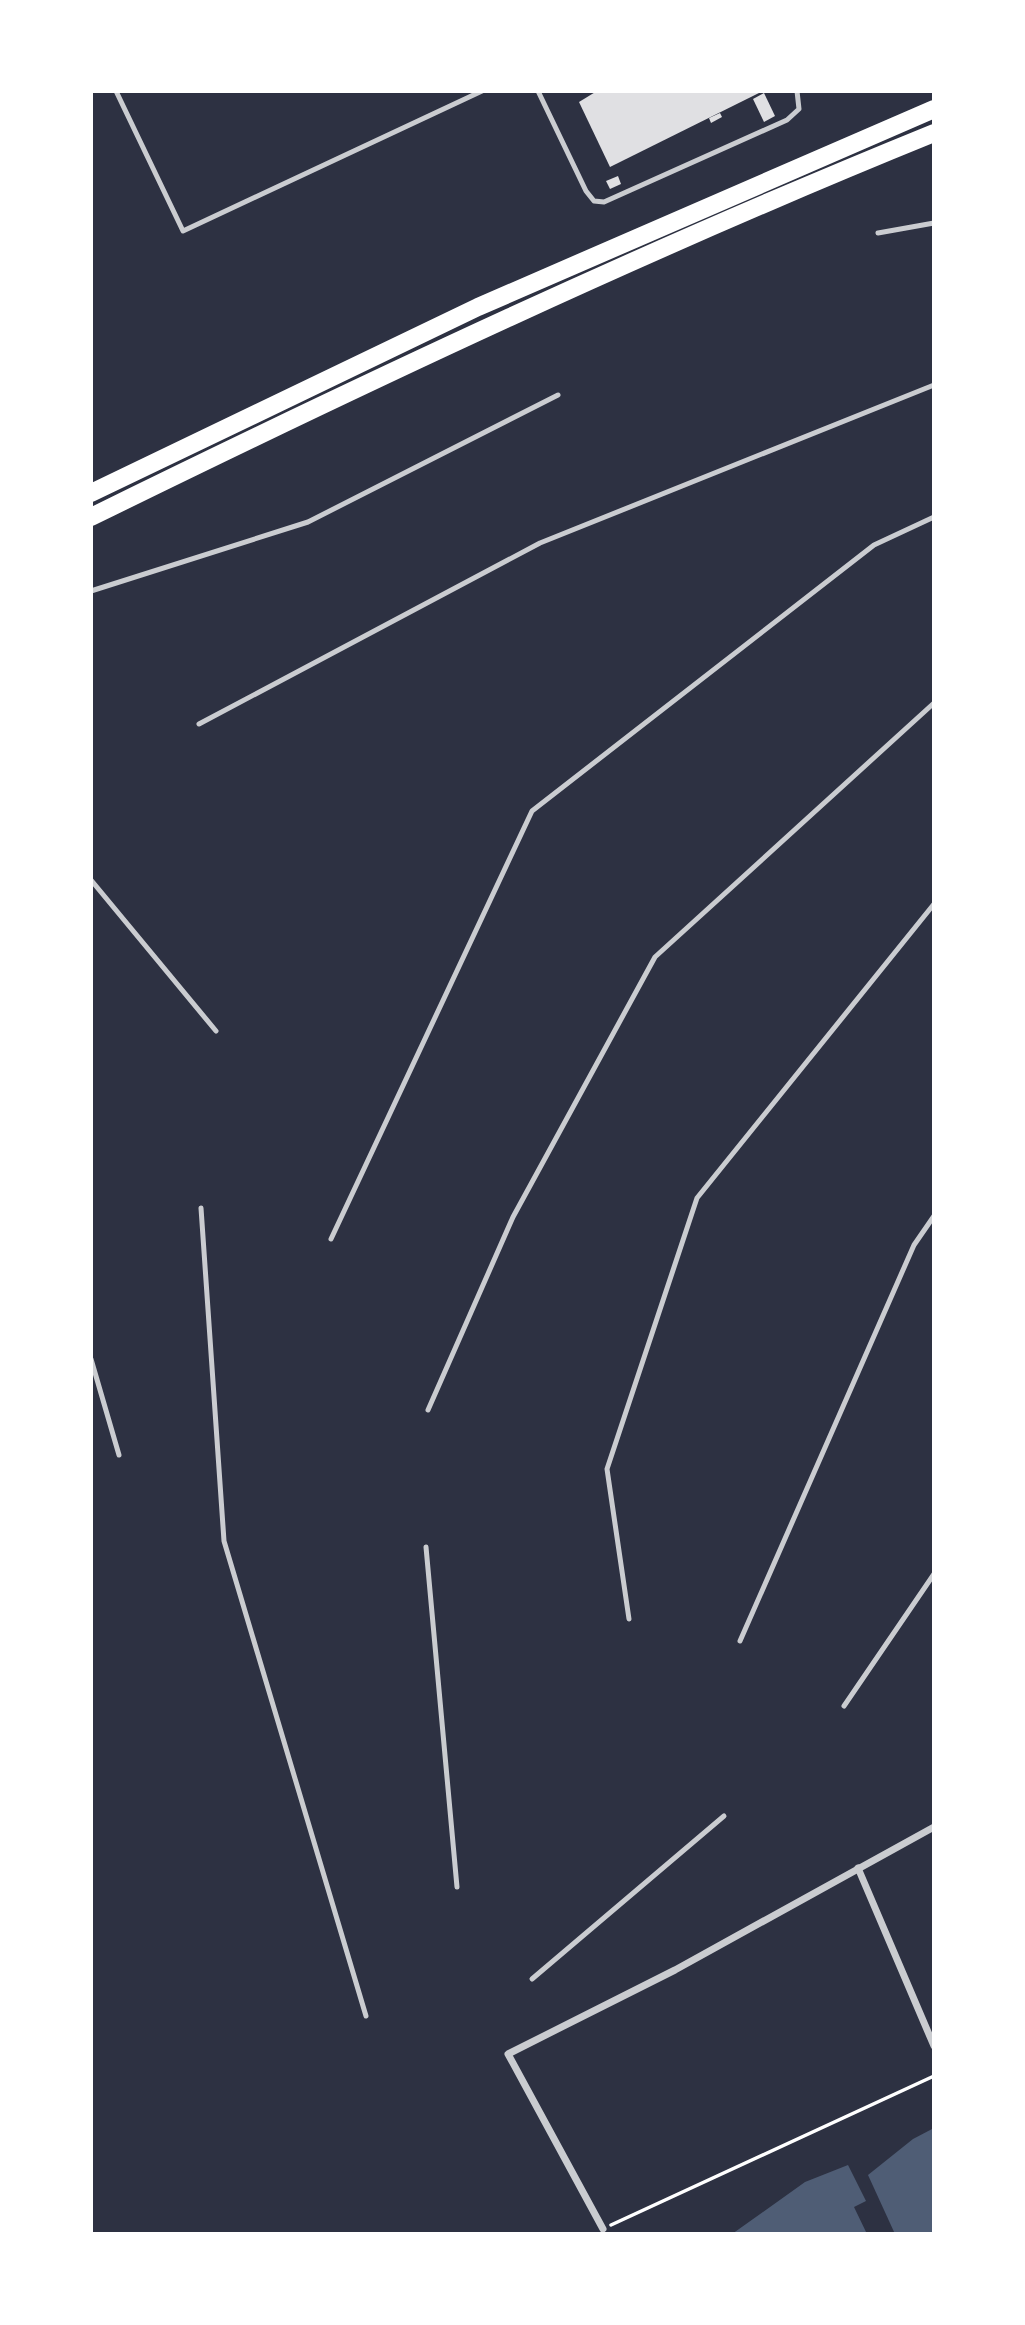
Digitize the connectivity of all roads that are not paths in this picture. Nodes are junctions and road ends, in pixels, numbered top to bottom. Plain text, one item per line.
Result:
1 (116, 91) edge
2 (482, 91) edge
3 (538, 91) edge
4 (797, 91) edge
5 (934, 109) edge
6 (934, 133) edge
7 (934, 223) edge
8 (878, 233) dead end
9 (934, 385) edge
10 (558, 395) dead end
11 (91, 493) edge
12 (91, 517) edge
13 (934, 517) edge
14 (91, 591) edge
15 (934, 702) edge
16 (199, 724) dead end
17 (91, 880) edge
18 (934, 904) edge
19 (216, 1031) dead end
20 (201, 1208) dead end
21 (934, 1216) edge
22 (331, 1240) dead end
23 (91, 1359) edge
24 (428, 1410) dead end
25 (119, 1455) dead end
26 (426, 1547) dead end
27 (934, 1574) edge
28 (629, 1619) dead end
29 (740, 1641) dead end
30 (844, 1706) dead end
31 (724, 1816) dead end
32 (934, 1827) edge
33 (858, 1868) junction
34 (457, 1887) dead end
35 (532, 1979) dead end
36 (366, 2016) dead end
37 (934, 2046) edge
38 (603, 2229) road end

1 - 2 lane
3 - 4 lane
5 - 11 highway
6 - 12 highway
7 - 8 lane
9 - 16 lane
10 - 14 lane
13 - 22 lane
15 - 24 lane
17 - 19 lane
18 - 28 lane
20 - 36 lane
21 - 29 lane
23 - 25 lane
26 - 34 lane
27 - 30 lane
31 - 35 lane
32 - 33 street
33 - 37 street
33 - 38 street

